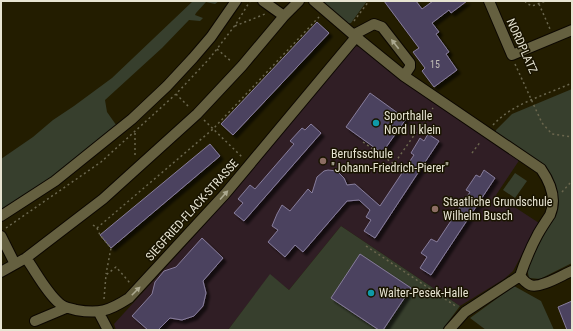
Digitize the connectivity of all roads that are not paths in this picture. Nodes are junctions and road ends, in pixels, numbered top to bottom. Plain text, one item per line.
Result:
1 (236, 1) edge
2 (263, 1) edge
3 (299, 1) edge
4 (314, 1) edge
5 (489, 1) edge
6 (284, 16) junction
7 (572, 30) edge
8 (352, 34) junction
9 (404, 76) junction
10 (1, 216) edge
11 (1, 236) edge
12 (26, 258) junction
13 (15, 264) junction
14 (572, 271) edge
15 (1, 272) edge
16 (520, 276) junction
17 (66, 308) junction
18 (101, 312) junction
19 (35, 321) dead end
20 (108, 330) edge
21 (449, 330) edge

1 - 10 street
2 - 6 street
3 - 6 street
4 - 8 street
5 - 7 street, NORDPLATZ
6 - 12 street
8 - 9 street
9 -> 8 street
18 -> 8 street, SIEGFRIED-FLACK-STRASSE
9 - 16 street
11 - 13 street
12 - 13 street
12 - 17 street
13 - 15 street
14 - 16 street
16 - 21 street
17 - 18 street, SIEGFRIED-FLACK-STRASSE
17 - 19 street
18 - 20 street

